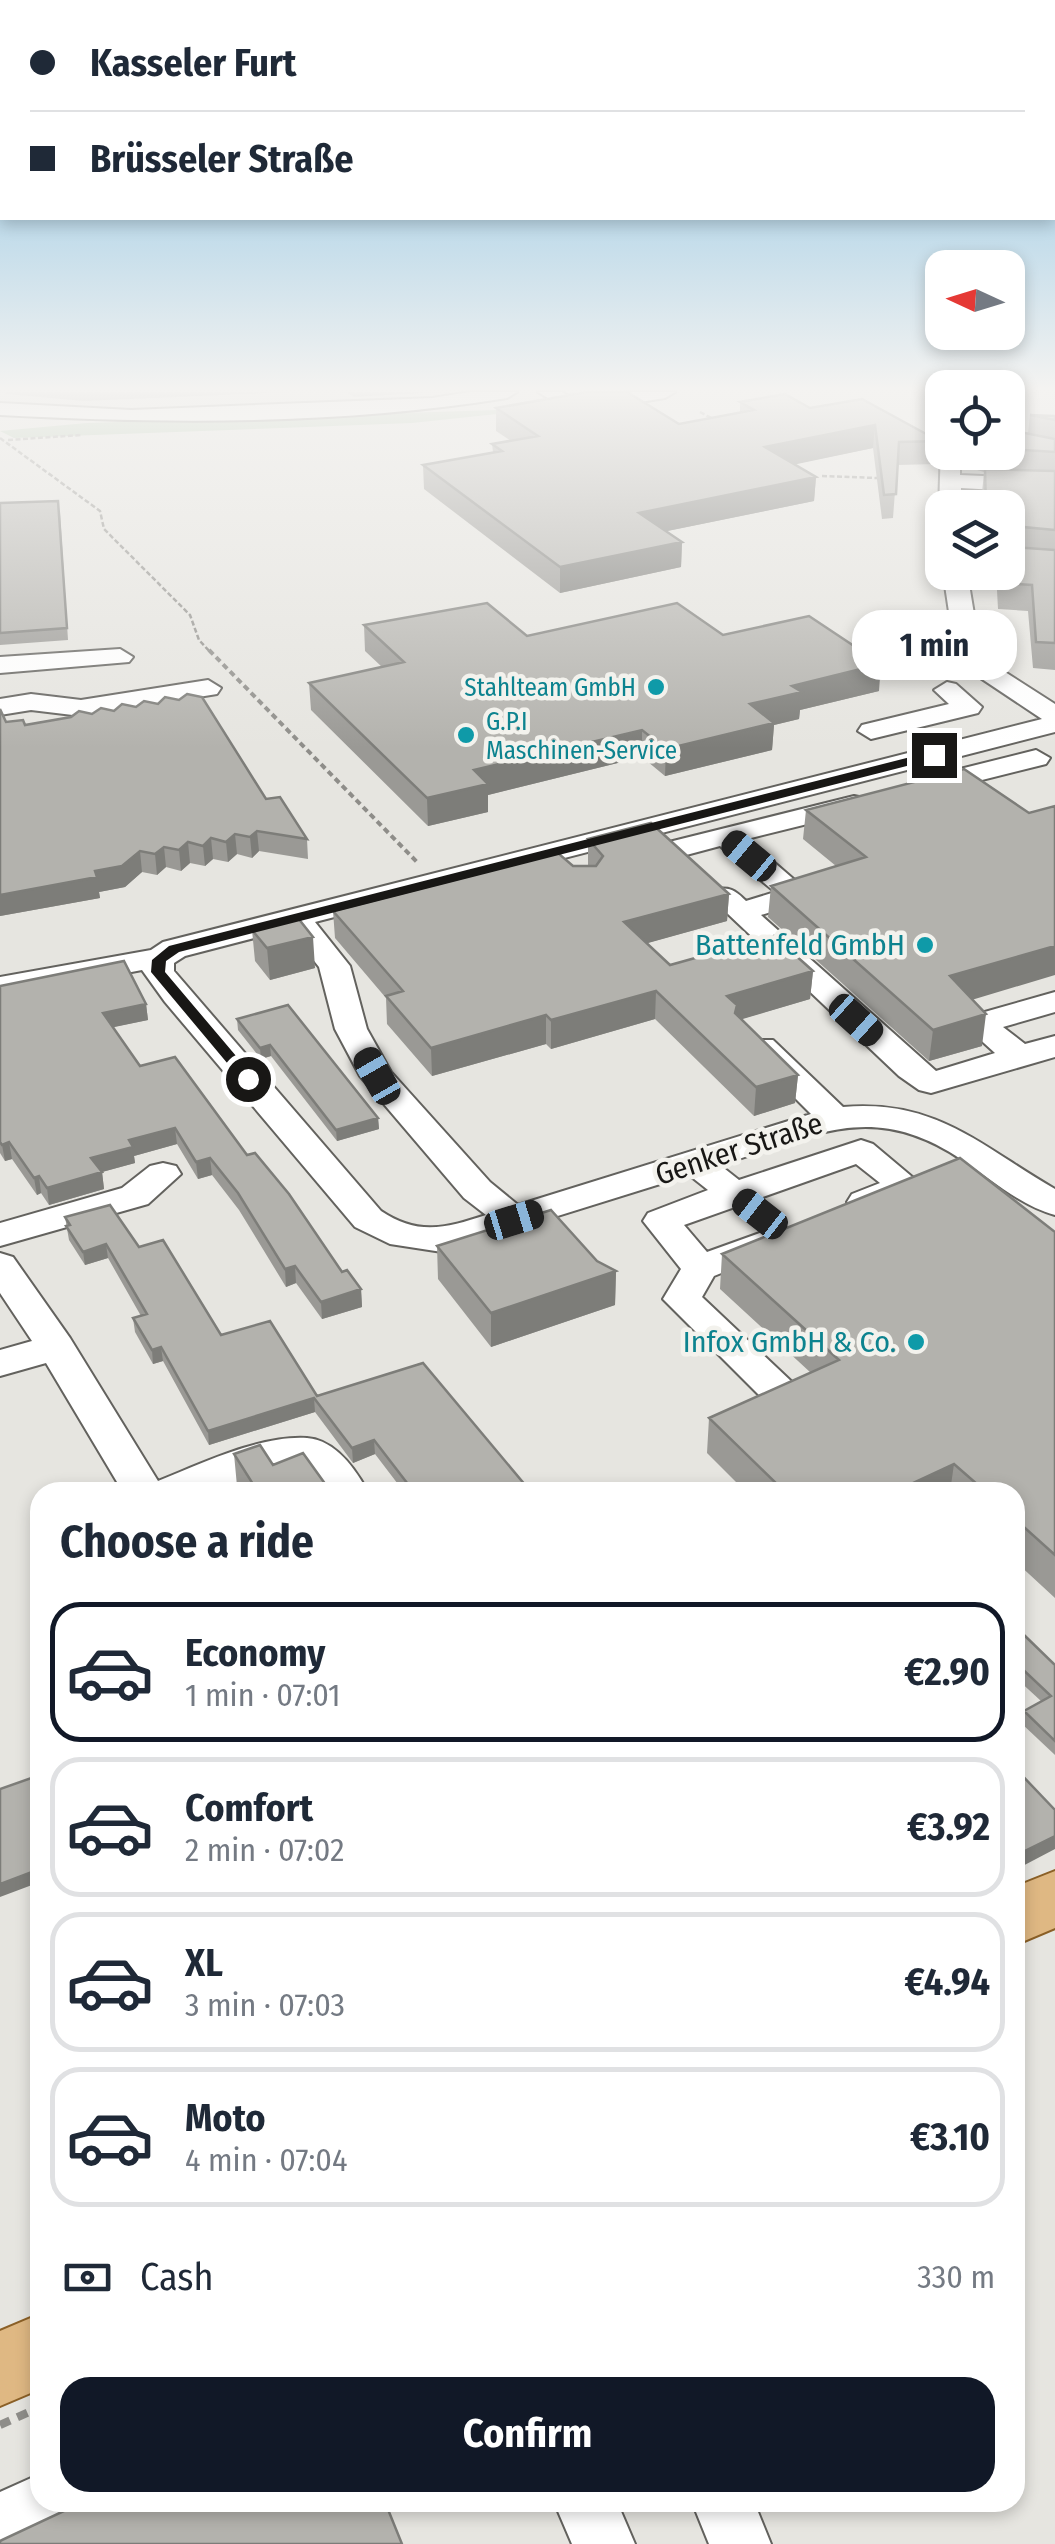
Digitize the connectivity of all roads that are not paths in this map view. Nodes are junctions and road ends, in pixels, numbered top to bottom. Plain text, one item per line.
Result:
1 (959, 590) edge
2 (120, 657) dead end
3 (0, 665) edge
4 (208, 688) dead end
5 (947, 690) dead end
6 (0, 708) edge
7 (1055, 716) edge
8 (1055, 724) edge
9 (872, 731) dead end
10 (1036, 758) dead end
11 (844, 778) junction
12 (874, 799) junction
13 (649, 828) junction
14 (725, 836) junction
15 (674, 849) junction
16 (740, 912) junction
17 (296, 918) junction
18 (159, 960) junction
19 (0, 987) edge
20 (1055, 1002) edge
21 (752, 1039) edge
22 (1055, 1046) edge
23 (1020, 1057) junction
24 (835, 1118) junction
25 (695, 1164) junction
26 (163, 1174) dead end
27 (734, 1193) junction
28 (1055, 1204) edge
29 (836, 1213) edge
30 (531, 1215) junction
31 (0, 1236) edge
32 (573, 1240) edge
33 (0, 1265) edge
34 (700, 1268) junction
35 (56, 1346) junction
36 (0, 1363) edge
37 (779, 1392) edge
38 (138, 1482) edge
39 (196, 1482) edge
40 (340, 1482) edge
41 (1055, 1897) edge
42 (1025, 1913) edge
43 (30, 2355) edge
44 (0, 2368) edge
45 (30, 2510) edge
46 (590, 2512) edge
47 (727, 2512) edge
48 (0, 2524) edge
49 (604, 2544) edge
50 (740, 2544) edge

1 - 7 street
2 - 3 street
4 - 6 street
5 - 9 street
8 - 11 street
10 - 12 street
11 - 12 street
11 - 13 street
12 - 14 street
13 - 15 street
13 - 17 street
14 - 15 street
14 - 16 street
15 - 16 street
16 - 23 street
17 - 18 street
17 - 30 street
18 - 19 street
18 - 30 street, Genker Straße
20 - 23 street
21 - 24 street
22 - 23 street
24 - 25 street, Genker Straße
24 - 28 street, Genker Straße
25 - 27 street
25 - 30 street, Genker Straße
26 - 31 street
27 - 29 street
27 - 34 street
27 - 34 street
30 - 32 street
33 - 35 street
34 - 37 street
35 - 36 street
35 - 38 street
39 - 40 street
41 - 42 main road
43 - 44 main road
45 - 48 street
46 - 49 street
47 - 50 street

